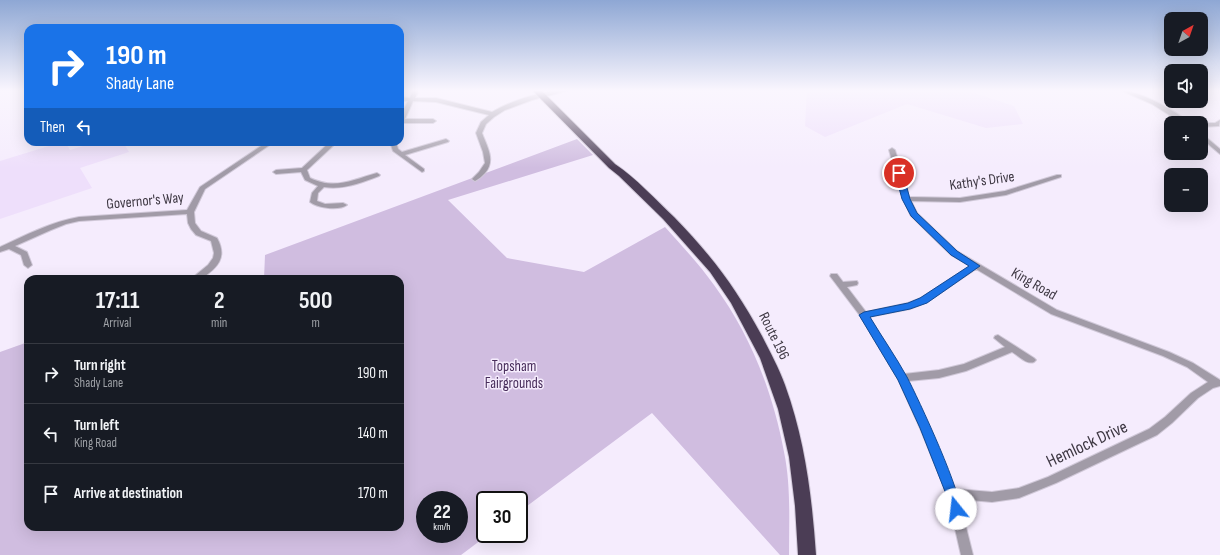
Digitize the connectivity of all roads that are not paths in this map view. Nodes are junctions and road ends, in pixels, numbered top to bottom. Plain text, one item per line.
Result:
1 (490, 116) edge
2 (567, 116) edge
3 (433, 121) dead end
4 (404, 122) edge
5 (1220, 122) edge
6 (1208, 126) edge
7 (446, 141) dead end
8 (1208, 141) edge
9 (265, 146) edge
10 (330, 146) edge
11 (394, 146) edge
12 (892, 150) dead end
13 (1220, 152) edge
14 (401, 154) junction
15 (304, 170) junction
16 (422, 170) dead end
17 (276, 172) dead end
18 (377, 175) dead end
19 (1059, 176) dead end
20 (475, 179) dead end
21 (321, 186) junction
22 (906, 199) junction
23 (343, 205) dead end
24 (190, 212) junction
25 (9, 246) junction
26 (0, 250) edge
27 (28, 265) dead end
28 (975, 266) junction
29 (201, 275) edge
30 (834, 276) dead end
31 (854, 283) dead end
32 (841, 285) junction
33 (864, 315) junction
34 (998, 338) dead end
35 (1013, 348) junction
36 (1031, 360) dead end
37 (902, 378) junction
38 (1218, 383) edge
39 (952, 494) junction
40 (807, 555) edge
41 (967, 555) edge

1 - 20 street
2 - 40 highway, Route 196
3 - 4 street
5 - 6 street
7 - 14 street
8 - 13 street
9 - 24 street, Governor's Way
10 - 15 street
11 - 14 street
12 - 22 street, King Road
14 - 16 street
15 - 17 street
15 - 21 street
18 - 21 street
19 - 22 street, Kathy's Drive
21 - 23 street
22 - 28 street, King Road
24 - 25 street, Governor's Way
24 - 29 street
25 - 26 street, Governor's Way
25 - 27 street
28 - 33 street
28 - 38 street, King Road
30 - 32 street
31 - 32 street
32 - 33 street
33 - 37 street
34 - 35 street
35 - 36 street
35 - 37 street
37 - 39 street
38 - 39 street, Hemlock Drive
39 - 41 street

